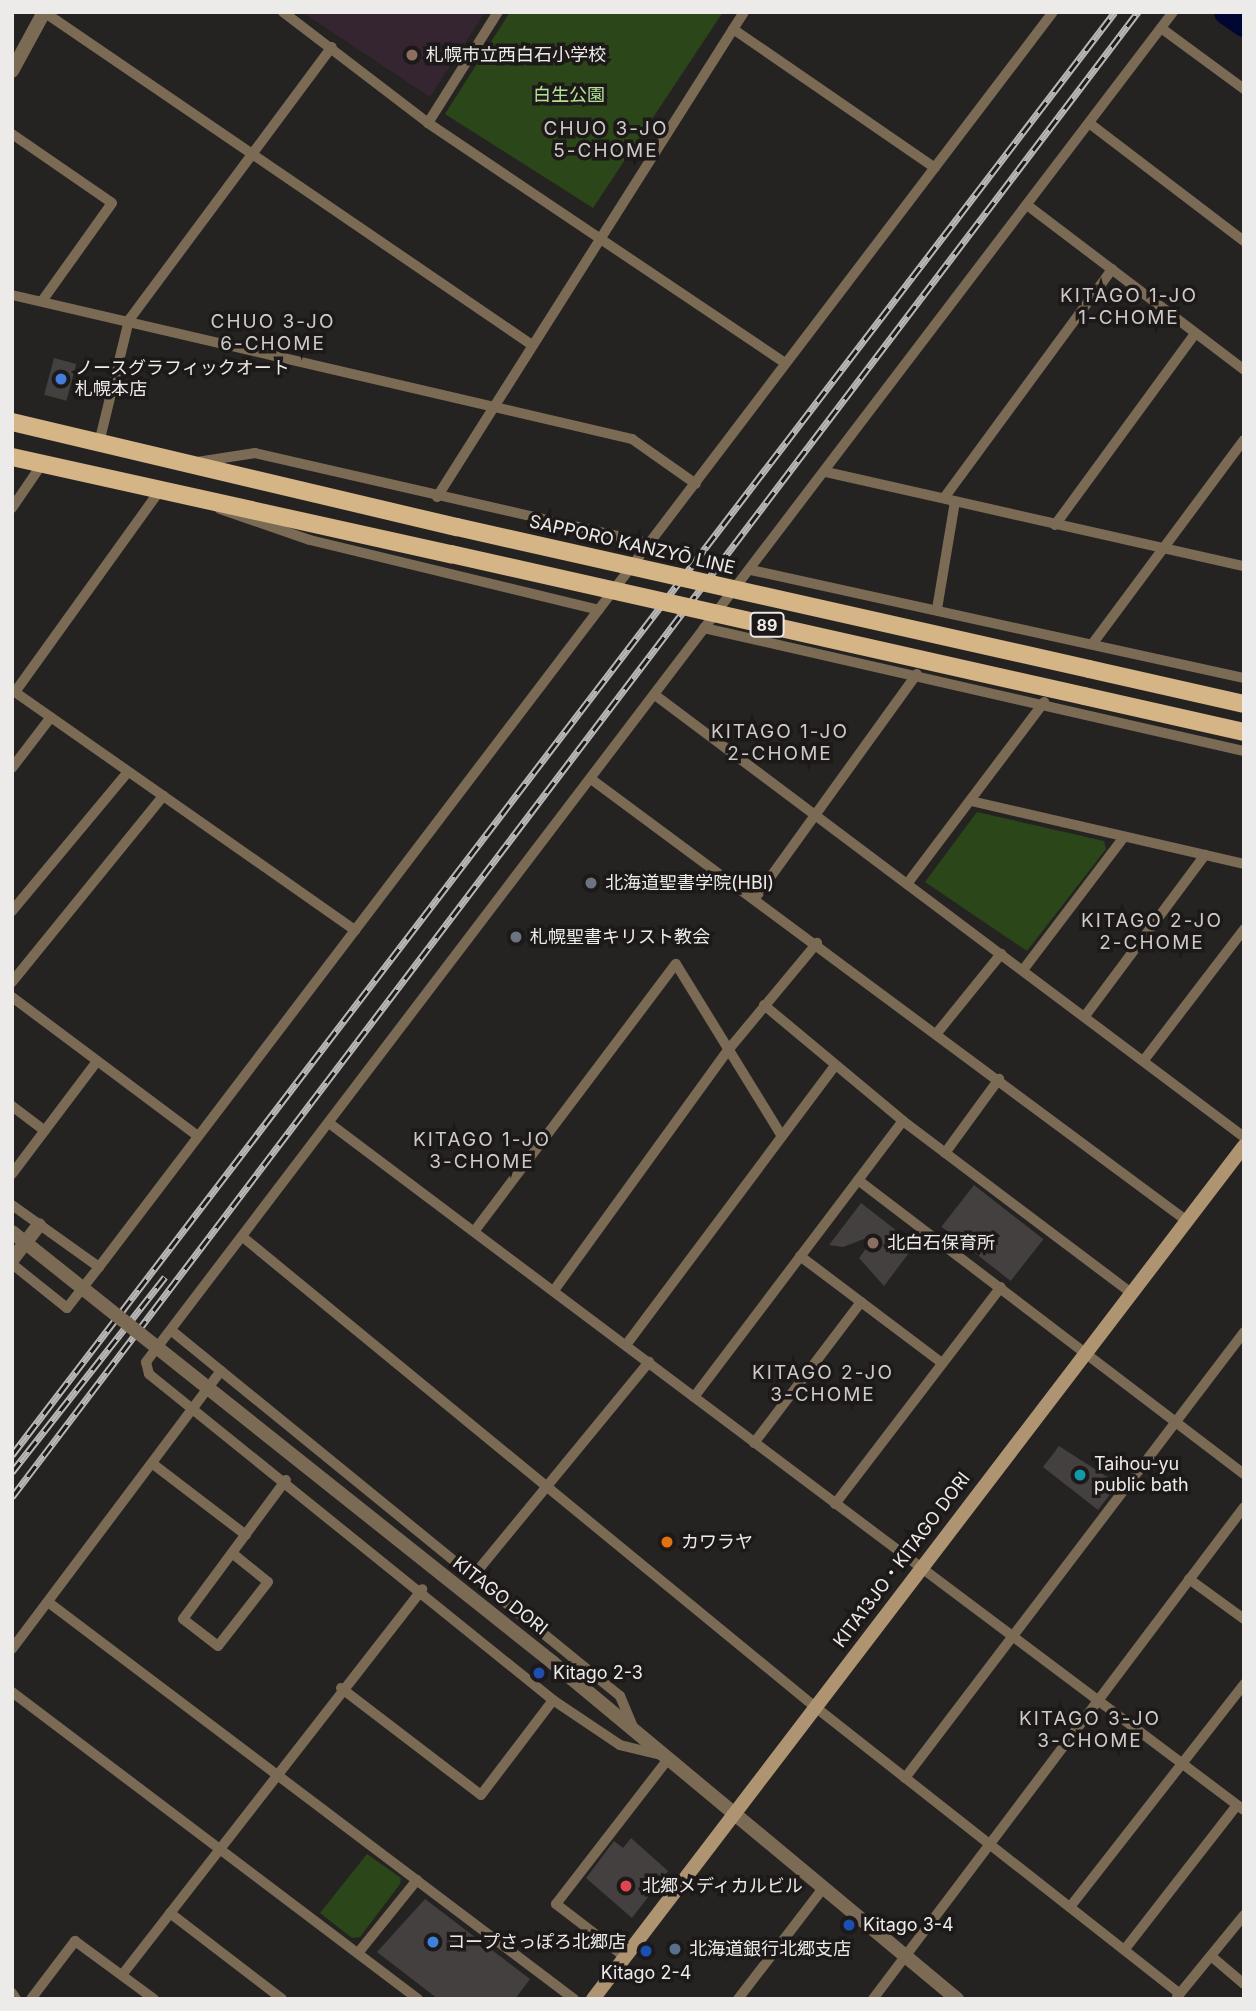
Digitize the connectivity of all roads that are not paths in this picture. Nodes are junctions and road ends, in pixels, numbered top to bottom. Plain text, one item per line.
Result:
1 (44, 12) edge
2 (283, 12) edge
3 (498, 12) edge
4 (744, 12) edge
5 (1053, 12) edge
6 (1173, 12) edge
7 (1161, 28) junction
8 (733, 29) junction
9 (332, 47) junction
10 (12, 71) edge
11 (1244, 89) edge
12 (428, 123) junction
13 (1089, 123) junction
14 (12, 134) edge
15 (250, 158) junction
16 (935, 168) junction
17 (1027, 205) junction
18 (602, 236) junction
19 (1244, 241) edge
20 (1112, 269) junction
21 (12, 295) edge
22 (42, 302) junction
23 (129, 320) junction
24 (1195, 334) junction
25 (532, 345) junction
26 (785, 363) junction
27 (1244, 370) edge
28 (493, 405) junction
29 (12, 422) edge
30 (1244, 440) edge
31 (99, 443) junction
32 (12, 457) edge
33 (42, 464) junction
34 (180, 465) junction
35 (826, 472) junction
36 (696, 484) junction
37 (161, 489) junction
38 (188, 494) junction
39 (437, 497) junction
40 (950, 500) junction
41 (12, 508) edge
42 (1055, 525) junction
43 (649, 543) junction
44 (1164, 548) junction
45 (1244, 566) edge
46 (751, 570) junction
47 (937, 609) junction
48 (599, 610) junction
49 (704, 628) junction
50 (1093, 643) junction
51 (917, 674) junction
52 (1244, 678) edge
53 (14, 691) edge
54 (655, 695) junction
55 (1044, 702) junction
56 (1244, 704) edge
57 (51, 717) junction
58 (1244, 732) edge
59 (1244, 751) edge
60 (12, 768) edge
61 (128, 772) junction
62 (591, 779) junction
63 (163, 796) junction
64 (971, 801) junction
65 (814, 815) junction
66 (1124, 837) junction
67 (1205, 855) junction
68 (1244, 864) edge
69 (907, 884) junction
70 (756, 897) junction
71 (12, 911) edge
72 (1244, 929) edge
73 (355, 930) junction
74 (817, 943) junction
75 (1001, 954) junction
76 (1023, 970) junction
77 (12, 982) edge
78 (12, 997) edge
79 (764, 1005) junction
80 (1085, 1016) junction
81 (937, 1033) junction
82 (729, 1049) junction
83 (1143, 1060) junction
84 (97, 1061) junction
85 (835, 1066) junction
86 (999, 1079) junction
87 (12, 1106) edge
88 (903, 1121) junction
89 (329, 1123) junction
90 (45, 1131) junction
91 (198, 1136) junction
92 (782, 1136) junction
93 (1244, 1137) edge
94 (1244, 1146) edge
95 (944, 1153) junction
96 (12, 1174) edge
97 (858, 1180) junction
98 (12, 1205) edge
99 (1187, 1221) junction
100 (39, 1225) junction
101 (476, 1229) junction
102 (12, 1232) edge
103 (244, 1238) junction
104 (800, 1256) junction
105 (12, 1262) edge
106 (99, 1267) junction
107 (1000, 1287) junction
108 (555, 1289) junction
109 (1131, 1293) junction
110 (861, 1302) junction
111 (172, 1331) junction
112 (1244, 1332) edge
113 (626, 1345) junction
114 (1082, 1353) junction
115 (649, 1362) junction
116 (942, 1363) junction
117 (221, 1371) junction
118 (694, 1396) junction
119 (194, 1409) junction
120 (1174, 1423) junction
121 (754, 1443) junction
122 (153, 1464) junction
123 (1244, 1474) edge
124 (286, 1480) junction
125 (546, 1486) junction
126 (835, 1504) junction
127 (1244, 1507) edge
128 (246, 1535) junction
129 (232, 1553) junction
130 (922, 1567) junction
131 (474, 1575) junction
132 (1189, 1579) junction
133 (422, 1589) junction
134 (48, 1602) junction
135 (1244, 1619) edge
136 (1013, 1634) junction
137 (12, 1649) edge
138 (1244, 1684) edge
139 (341, 1688) junction
140 (12, 1692) edge
141 (553, 1700) junction
142 (1100, 1700) junction
143 (814, 1706) junction
144 (636, 1734) junction
145 (664, 1757) junction
146 (1183, 1764) junction
147 (276, 1773) junction
148 (905, 1777) junction
149 (1240, 1808) edge
150 (736, 1811) junction
151 (989, 1846) junction
152 (218, 1847) junction
153 (417, 1880) junction
154 (824, 1887) junction
155 (1070, 1908) junction
156 (170, 1913) junction
157 (1244, 1916) edge
158 (1125, 1949) junction
159 (358, 1954) junction
160 (905, 1955) junction
161 (1211, 1956) junction
162 (625, 1957) junction
163 (122, 1975) junction
164 (1244, 1984) edge
165 (12, 1993) edge
166 (1177, 1996) edge
167 (16, 1999) edge
168 (31, 1999) edge
169 (154, 1999) edge
170 (282, 1999) edge
171 (418, 1999) edge
172 (574, 1999) edge
173 (593, 1999) edge
174 (738, 1999) edge
175 (873, 1999) edge
176 (957, 1999) edge

1 - 10 street
1 - 15 street
2 - 9 street
3 - 12 street
4 - 8 street
5 - 16 street
6 - 7 street
7 - 11 street
7 - 13 street
8 - 16 street
8 - 18 street
9 - 12 street
9 - 15 street
12 - 18 street
13 - 17 street
13 - 19 street
14 - 22 street
15 - 23 street
15 - 25 street
16 - 26 street
17 - 20 street
17 - 35 street
18 - 25 street
18 - 26 street
20 - 24 street
20 - 40 street
21 - 22 street
22 - 23 street
23 - 28 street
23 - 31 street
24 - 27 street
24 - 42 street
25 - 28 street
26 - 36 street
28 - 36 street
28 - 39 street
29 - 31 main road, SAPPORO KANZYŌ LINE / 89
30 - 44 street
31 - 34 main road, SAPPORO KANZYŌ LINE / 89
32 - 33 main road, 89
33 - 37 main road, 89
33 - 41 street
34 - 39 street
34 - 56 main road, SAPPORO KANZYŌ LINE / 89, bridge
35 - 40 street
35 - 46 street
36 - 43 street
37 - 38 main road, 89
37 - 53 street
38 - 48 street
38 - 58 main road, 89, bridge
39 - 43 street
40 - 42 street
40 - 47 street
42 - 44 street
43 - 48 street
44 - 45 street
44 - 50 street
46 - 47 street
46 - 49 street
47 - 50 street
48 - 73 street
49 - 51 street
49 - 54 street
50 - 52 street
51 - 55 street
51 - 65 street
53 - 57 street
54 - 62 street
54 - 65 street
55 - 59 street
55 - 64 street
57 - 60 street
57 - 61 street
61 - 63 street
61 - 71 street
62 - 70 street
62 - 89 street
63 - 73 street
63 - 77 street
64 - 66 street
64 - 69 street
65 - 69 street
65 - 70 street
66 - 67 street
66 - 76 street
67 - 68 street
67 - 80 street
69 - 75 street
70 - 74 street
72 - 83 street
73 - 91 street
74 - 79 street
74 - 81 street
75 - 76 street
75 - 81 street
76 - 80 street
78 - 84 street
79 - 82 street
79 - 85 street
80 - 83 street
81 - 86 street
82 - 92 street
82 - 101 street
82 - 108 street
83 - 93 street
84 - 90 street
84 - 91 street
85 - 88 street
85 - 92 street
86 - 95 street
86 - 99 street
87 - 90 street
88 - 95 street
88 - 97 street
89 - 101 street
89 - 103 street
90 - 96 street
91 - 106 street
92 - 113 street
94 - 99 main road, KITA13JO・KITAGO DORI
95 - 109 street
97 - 104 street
97 - 107 street
98 - 100 street
99 - 109 main road, KITA13JO・KITAGO DORI
100 - 105 street
100 - 106 street
101 - 108 street
102 - 144 street, KITAGO DORI, bridge
103 - 111 street
103 - 125 street
104 - 110 street
104 - 118 street
105 - 106 street
107 - 114 street
107 - 116 street
108 - 113 street
109 - 114 main road, KITA13JO・KITAGO DORI
110 - 116 street
110 - 121 street
111 - 117 street
111 - 119 street
112 - 120 street
113 - 115 street
114 - 120 street
114 - 130 main road, KITA13JO・KITAGO DORI
115 - 118 street
115 - 125 street
116 - 126 street
117 - 119 street
117 - 131 street
118 - 121 street
119 - 122 street
119 - 124 street
120 - 123 street
120 - 136 street
121 - 126 street
122 - 128 street
122 - 134 street
124 - 128 street
124 - 133 street
125 - 131 street
125 - 143 street
126 - 130 street
127 - 132 street
128 - 129 street
129 - 129 street
130 - 136 street
130 - 143 main road, KITA13JO・KITAGO DORI
131 - 144 street
132 - 135 street
132 - 142 street
133 - 139 street
133 - 141 street
134 - 137 street
134 - 147 street
136 - 142 street
136 - 148 street
138 - 146 street
139 - 141 street
139 - 147 street
140 - 152 street
141 - 145 street
142 - 146 street
142 - 151 street
143 - 148 street
143 - 150 main road, KITA13JO・KITAGO DORI
144 - 145 street, KITAGO DORI
145 - 150 street, KITAGO DORI
145 - 162 street
146 - 149 street
146 - 155 street
147 - 152 street
147 - 153 street
148 - 151 street
149 - 158 street
150 - 154 street, KITAGO DORI
150 - 162 main road, KITA13JO・KITAGO DORI
151 - 155 street
151 - 160 street
152 - 156 street
152 - 159 street
153 - 159 street
153 - 172 street
154 - 160 street, KITAGO DORI
154 - 174 street
155 - 158 street
156 - 163 street
156 - 170 street
157 - 161 street
158 - 166 street
159 - 171 street
160 - 175 street
160 - 176 street, KITAGO DORI
161 - 164 street
161 - 166 street
162 - 173 main road, KITA13JO・KITAGO DORI
163 - 168 street
163 - 169 street
165 - 167 street

